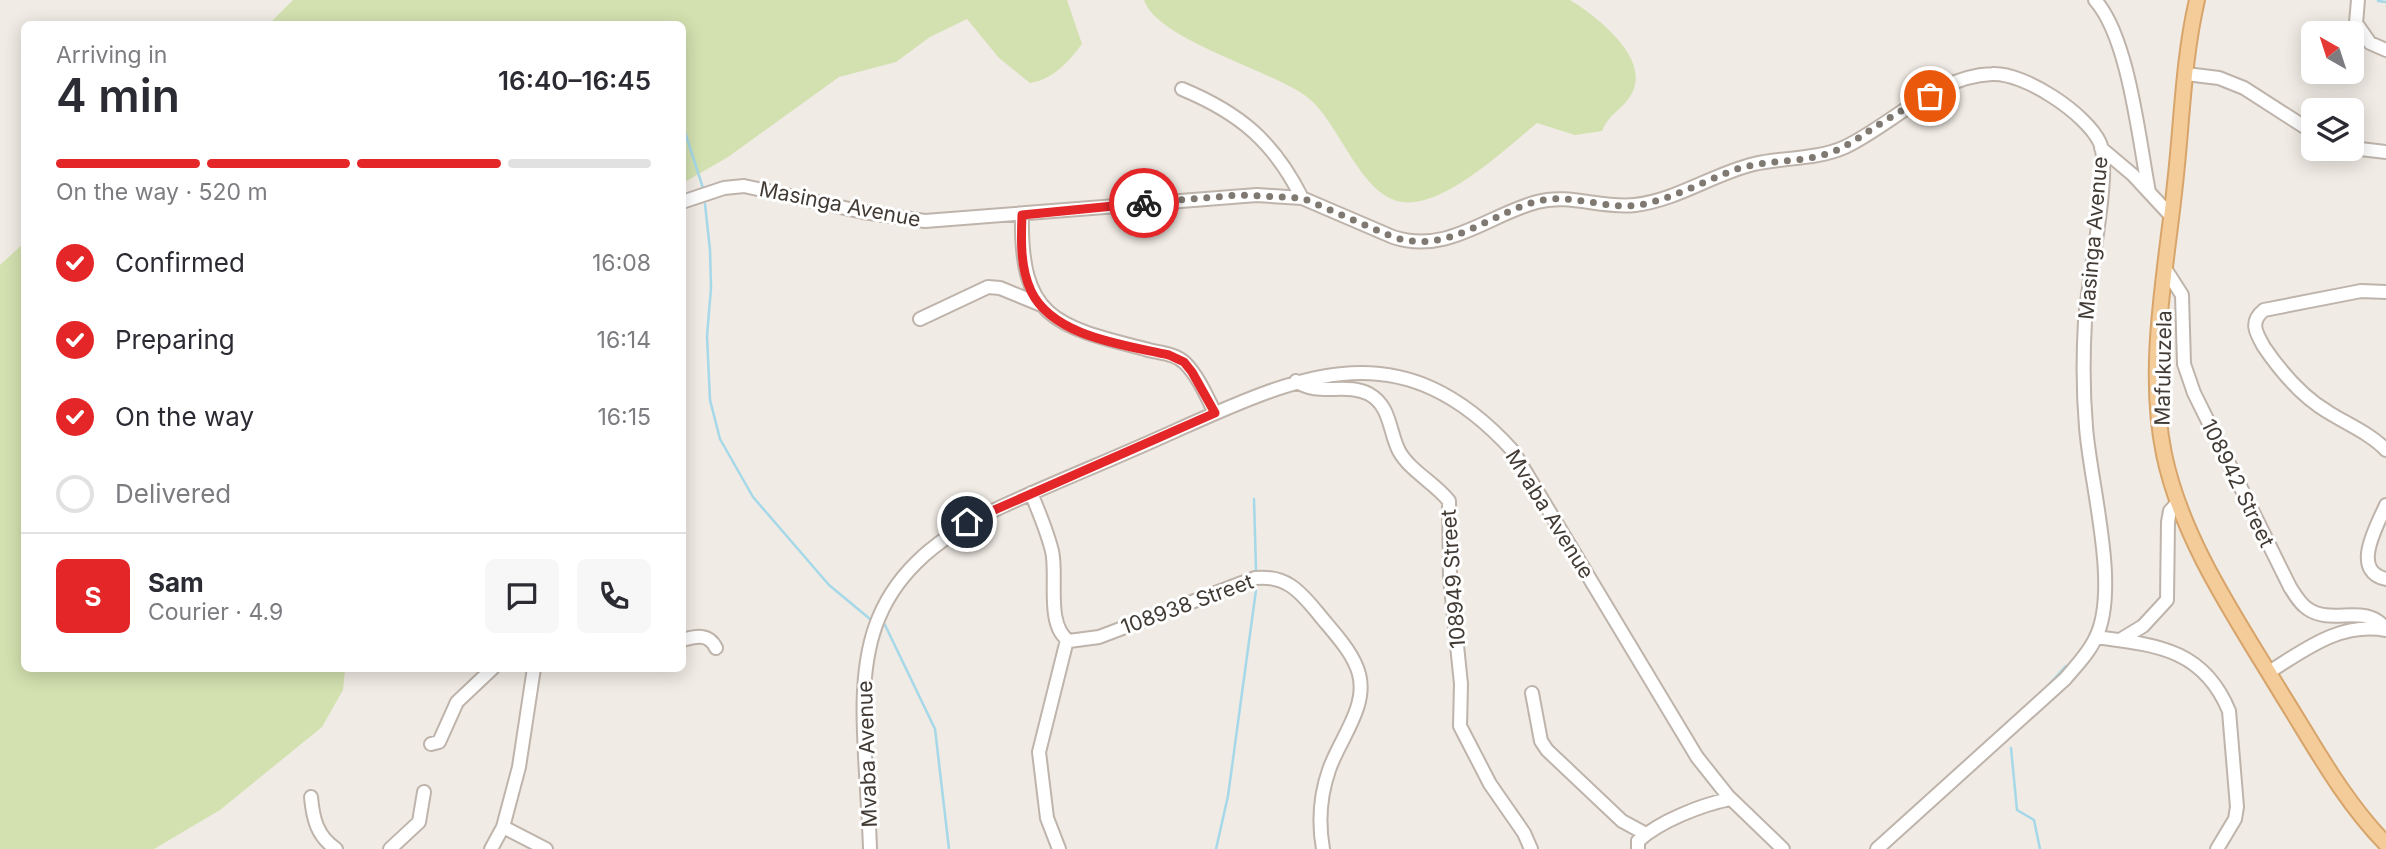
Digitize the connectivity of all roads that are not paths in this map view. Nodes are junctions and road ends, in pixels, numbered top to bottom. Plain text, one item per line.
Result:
1 (2095, 0) edge
2 (2197, 0) edge
3 (2358, 0) edge
4 (2386, 50) edge
5 (2186, 74) junction
6 (1182, 89) dead end
7 (2301, 125) edge
8 (2101, 148) junction
9 (2364, 149) edge
10 (2386, 152) edge
11 (2150, 192) junction
12 (1302, 198) junction
13 (686, 201) edge
14 (1022, 215) junction
15 (2172, 217) junction
16 (2166, 270) junction
17 (2386, 292) edge
18 (1040, 304) junction
19 (920, 319) dead end
20 (1296, 381) junction
21 (1215, 413) junction
22 (2386, 450) edge
23 (1031, 493) junction
24 (2178, 502) junction
25 (2386, 505) edge
26 (2386, 579) edge
27 (2386, 630) edge
28 (2096, 637) junction
29 (686, 640) edge
30 (1067, 640) junction
31 (2119, 640) junction
32 (716, 648) dead end
33 (488, 672) edge
34 (533, 672) edge
35 (2269, 672) junction
36 (1532, 693) dead end
37 (431, 744) dead end
38 (424, 792) dead end
39 (311, 797) dead end
40 (1730, 799) junction
41 (503, 827) junction
42 (1646, 834) junction
43 (2386, 844) edge
44 (337, 849) edge
45 (390, 849) edge
46 (491, 849) edge
47 (545, 849) edge
48 (870, 849) edge
49 (1059, 849) edge
50 (1323, 849) edge
51 (1531, 849) edge
52 (1638, 849) edge
53 (1783, 849) edge
54 (1877, 849) edge
55 (2217, 849) edge

1 - 11 street
2 - 5 main road, Mafukuzela
3 - 4 street
5 - 7 street
5 - 15 main road, Mafukuzela
6 - 12 street
8 - 11 street
8 - 12 street, Masinga Avenue
8 - 28 street, Masinga Avenue
9 - 10 street
11 - 15 street
12 - 14 street, Masinga Avenue
13 - 14 street, Masinga Avenue
14 - 18 street
15 - 16 main road, Mafukuzela
16 - 24 main road, Mafukuzela
16 - 27 street, 108942 Street
17 - 22 street
18 - 19 street
18 - 21 street
20 - 21 street, Mvaba Avenue
20 - 40 street, Mvaba Avenue
20 - 51 street, 108949 Street
21 - 23 street, Mvaba Avenue
23 - 30 street
23 - 48 street, Mvaba Avenue
24 - 31 street
24 - 35 main road, Mafukuzela
25 - 26 street
27 - 35 street
28 - 31 street
28 - 54 street, Masinga Avenue
29 - 32 street
30 - 49 street
30 - 50 street, 108938 Street
31 - 55 street
33 - 37 street
34 - 41 street
35 - 43 main road, Mafukuzela
36 - 42 street
38 - 45 street
39 - 44 street
40 - 42 street
40 - 53 street, Mvaba Avenue
41 - 46 street
41 - 47 street
42 - 52 street

